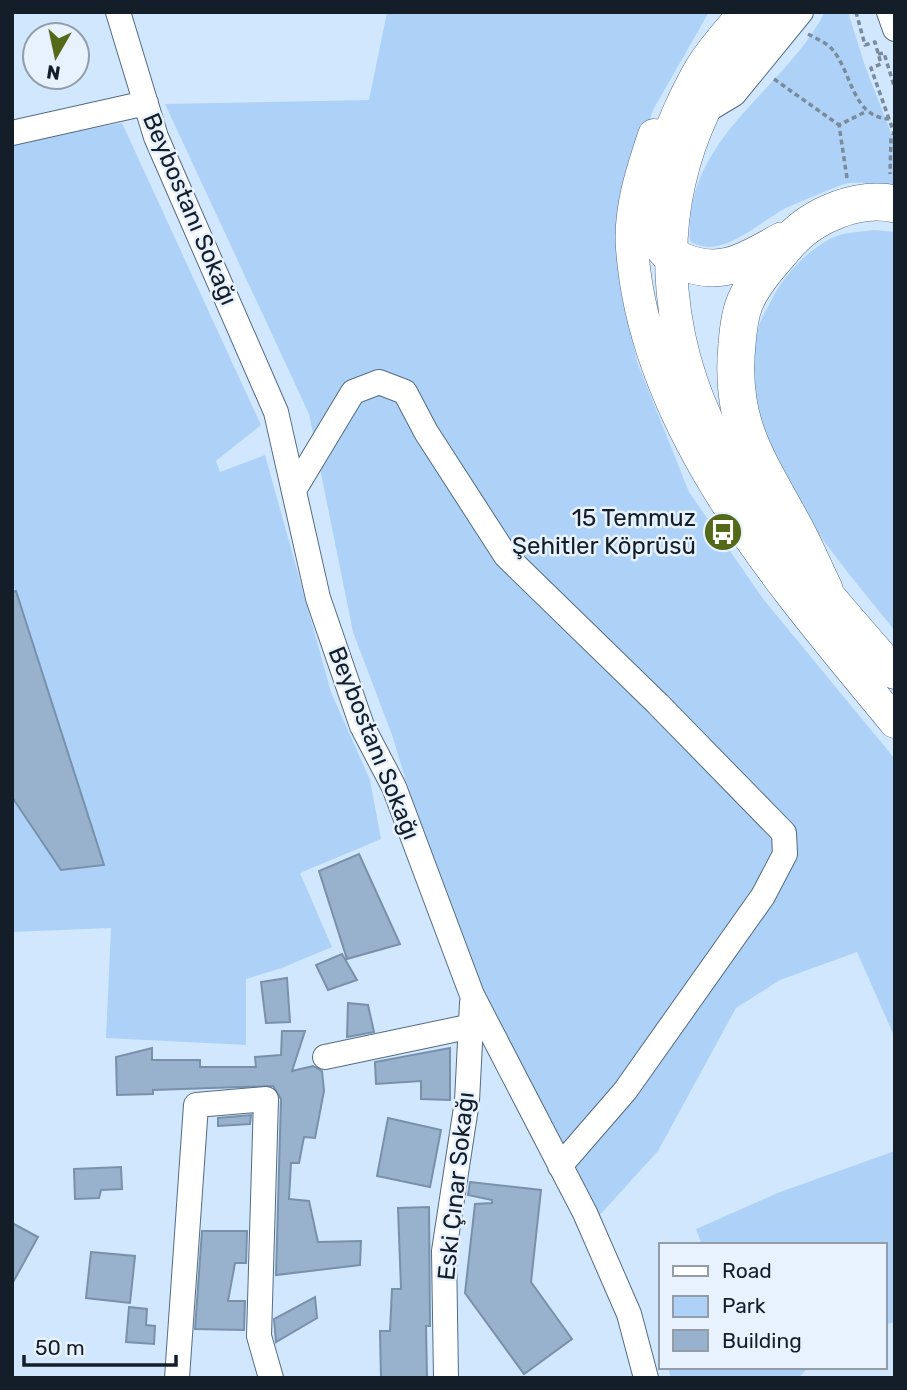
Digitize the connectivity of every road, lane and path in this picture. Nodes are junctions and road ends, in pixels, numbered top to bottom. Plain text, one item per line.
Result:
1 (118, 12) edge
2 (724, 12) edge
3 (748, 12) edge
4 (773, 12) edge
5 (801, 12) edge
6 (856, 12) edge
7 (890, 12) edge
8 (895, 29) edge
9 (832, 48) dead end
10 (878, 54) junction
11 (769, 76) dead end
12 (895, 89) edge
13 (146, 103) junction
14 (867, 110) junction
15 (704, 112) junction
16 (889, 119) junction
17 (839, 125) junction
18 (12, 133) edge
19 (849, 189) dead end
20 (893, 191) edge
21 (799, 232) junction
22 (671, 256) junction
23 (294, 491) junction
24 (810, 595) junction
25 (895, 673) edge
26 (895, 722) edge
27 (472, 995) junction
28 (472, 1026) junction
29 (326, 1057) dead end
30 (560, 1166) junction
31 (177, 1378) edge
32 (271, 1378) edge
33 (446, 1378) edge
34 (646, 1378) edge

1 - 13 street, Beybostanı Sokağı
2 - 24 main road
3 - 22 highway
4 - 15 main road
5 - 15 street
6 - 10 path
7 - 8 street
9 - 14 path
10 - 12 path
10 - 16 path
11 - 17 path
13 - 18 street
13 - 23 street, Beybostanı Sokağı
14 - 16 path
14 - 17 path
15 - 22 main road
16 - 20 path
17 - 19 path
20 - 21 highway
21 - 22 highway
21 - 24 highway
22 - 24 main road
23 - 27 street, Beybostanı Sokağı
23 - 30 street
24 - 25 main road
24 - 26 main road
27 - 28 street, Eski Çınar Sokağı
27 - 30 street, Beybostanı Sokağı
28 - 29 street
28 - 33 street, Eski Çınar Sokağı
30 - 34 street, Beybostanı Sokağı
31 - 32 street

